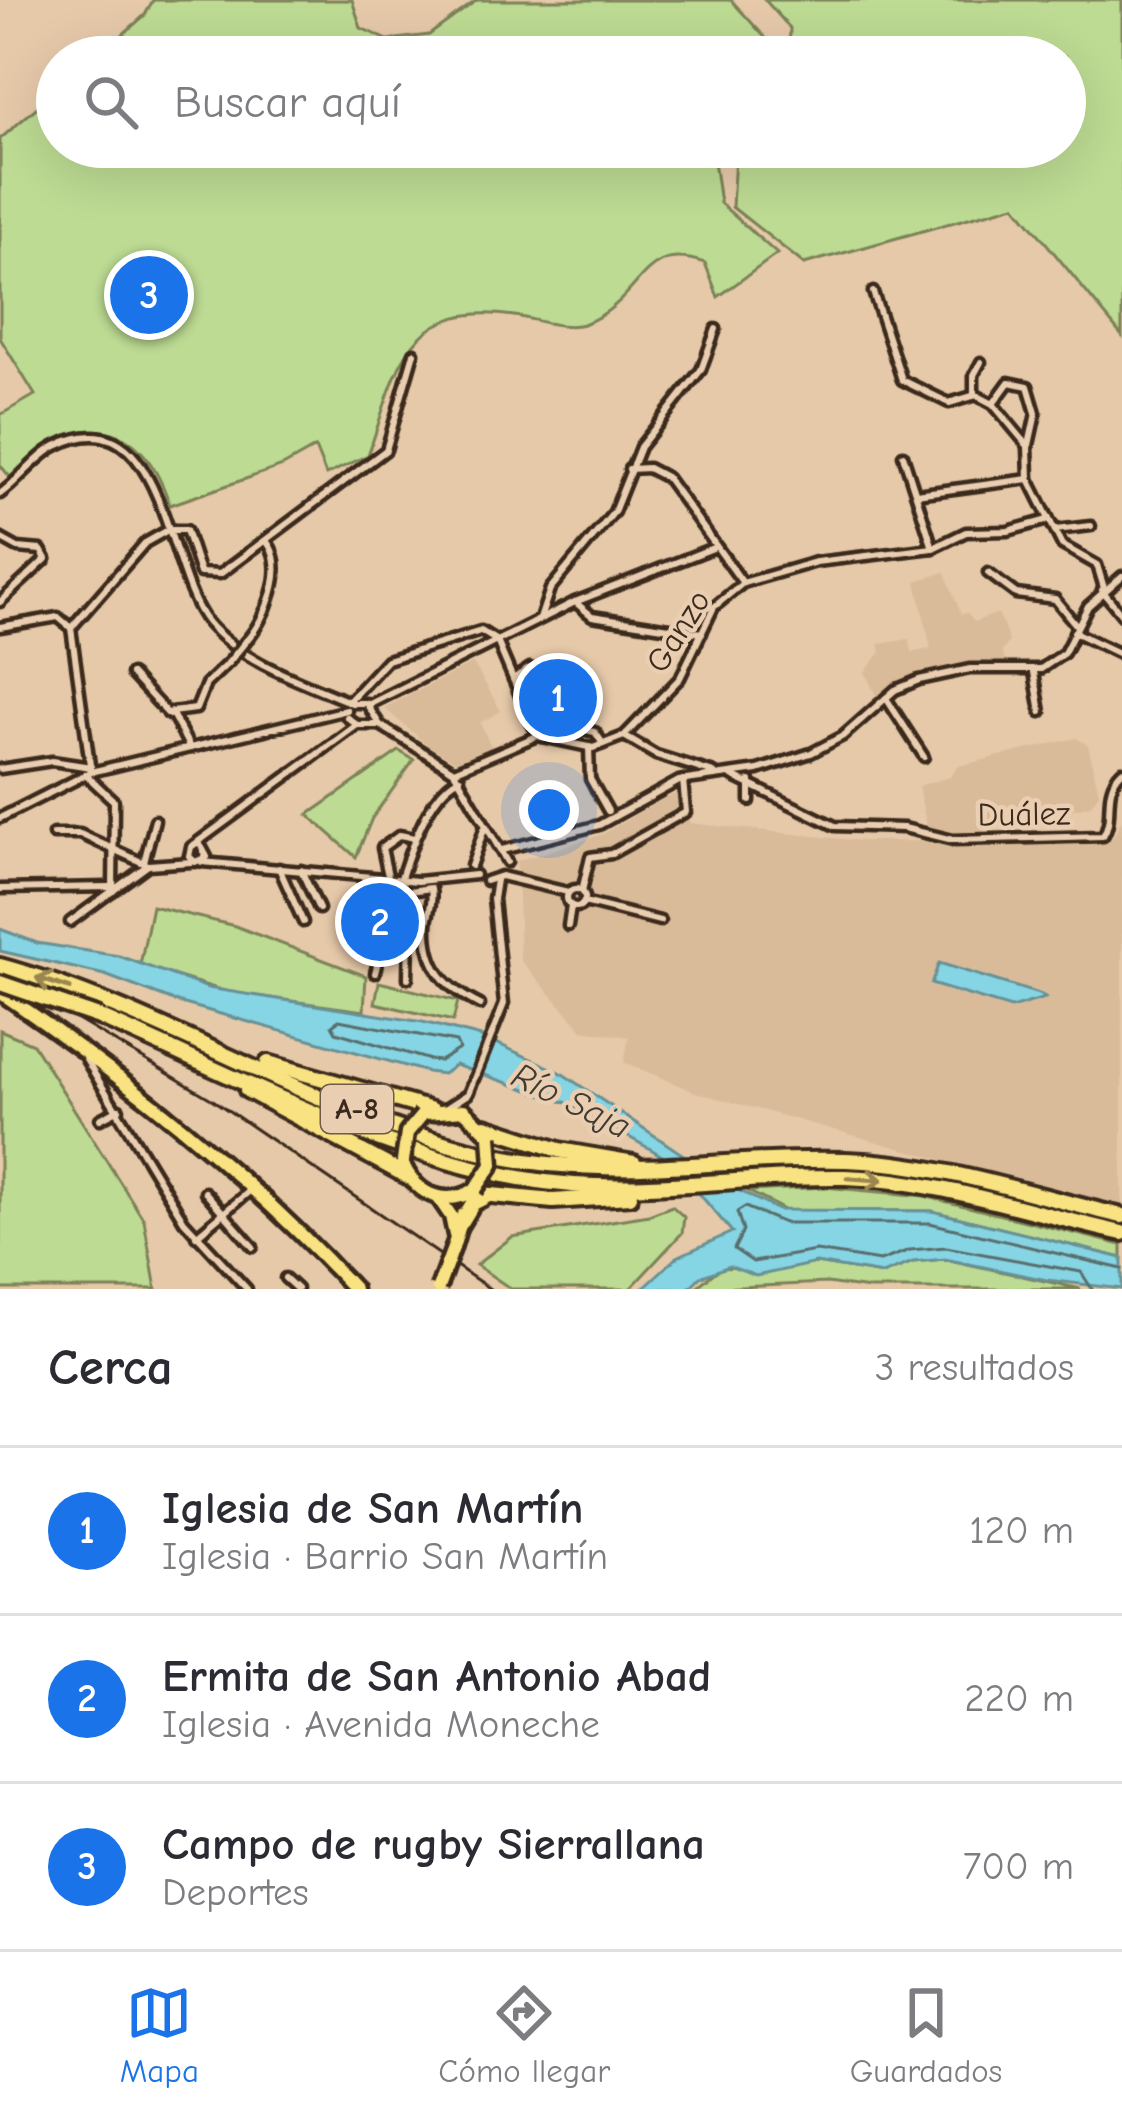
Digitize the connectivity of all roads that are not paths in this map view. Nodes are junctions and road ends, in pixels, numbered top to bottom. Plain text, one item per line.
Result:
1 (873, 292) dead end
2 (716, 329) dead end
3 (414, 353) dead end
4 (981, 362) dead end
5 (974, 395) junction
6 (993, 404) junction
7 (1028, 446) junction
8 (903, 455) dead end
9 (628, 469) junction
10 (1030, 479) junction
11 (0, 494) edge
12 (916, 494) junction
13 (1048, 520) junction
14 (1091, 526) dead end
15 (168, 530) junction
16 (1055, 530) junction
17 (0, 538) edge
18 (267, 542) junction
19 (713, 548) junction
20 (933, 548) junction
21 (988, 573) dead end
22 (1122, 576) edge
23 (743, 583) junction
24 (1103, 589) junction
25 (0, 602) edge
26 (575, 602) junction
27 (1122, 615) edge
28 (540, 619) junction
29 (0, 627) edge
30 (70, 628) junction
31 (1076, 629) junction
32 (702, 633) junction
33 (497, 641) junction
34 (1122, 655) edge
35 (1034, 672) junction
36 (131, 674) dead end
37 (513, 679) junction
38 (334, 697) junction
39 (886, 698) junction
40 (1041, 712) dead end
41 (350, 713) junction
42 (531, 713) junction
43 (332, 714) junction
44 (370, 714) junction
45 (170, 715) junction
46 (321, 717) junction
47 (537, 736) junction
48 (624, 736) junction
49 (560, 739) junction
50 (603, 744) junction
51 (589, 747) junction
52 (190, 748) junction
53 (924, 758) dead end
54 (466, 766) junction
55 (0, 769) edge
56 (758, 770) junction
57 (89, 771) junction
58 (1122, 771) edge
59 (721, 774) junction
60 (459, 777) junction
61 (683, 780) junction
62 (753, 782) junction
63 (750, 801) dead end
64 (608, 811) dead end
65 (3, 816) edge
66 (155, 820) dead end
67 (484, 826) junction
68 (53, 834) dead end
69 (414, 838) junction
70 (493, 845) junction
71 (111, 847) junction
72 (479, 847) junction
73 (205, 848) junction
74 (525, 848) junction
75 (502, 850) junction
76 (189, 851) junction
77 (175, 860) junction
78 (198, 862) junction
79 (146, 863) junction
80 (217, 863) junction
81 (406, 864) junction
82 (507, 864) junction
83 (471, 866) junction
84 (279, 868) junction
85 (301, 870) junction
86 (475, 875) junction
87 (394, 876) junction
88 (454, 876) junction
89 (494, 879) junction
90 (519, 879) junction
91 (411, 881) junction
92 (0, 889) edge
93 (112, 889) junction
94 (410, 891) junction
95 (576, 898) junction
96 (319, 909) dead end
97 (392, 910) junction
98 (410, 912) junction
99 (429, 914) junction
100 (660, 921) dead end
101 (70, 922) dead end
102 (304, 922) dead end
103 (568, 924) dead end
104 (0, 967) edge
105 (375, 973) dead end
106 (408, 978) dead end
107 (0, 988) edge
108 (106, 1002) junction
109 (480, 1005) dead end
110 (100, 1018) junction
111 (67, 1038) junction
112 (119, 1078) junction
113 (108, 1091) junction
114 (468, 1094) junction
115 (119, 1109) junction
116 (434, 1111) junction
117 (100, 1119) dead end
118 (483, 1126) junction
119 (620, 1166) junction
120 (410, 1178) junction
121 (252, 1189) junction
122 (643, 1191) junction
123 (205, 1192) dead end
124 (471, 1192) junction
125 (438, 1197) junction
126 (553, 1202) junction
127 (223, 1213) junction
128 (1122, 1216) edge
129 (461, 1223) junction
130 (1122, 1235) edge
131 (196, 1236) junction
132 (253, 1247) dead end
133 (453, 1248) junction
134 (285, 1278) dead end
135 (350, 1288) edge
136 (247, 1289) edge
137 (297, 1289) edge
138 (438, 1289) edge

1 - 5 street
2 - 9 street
3 - 18 street
4 - 5 street
5 - 6 street
6 - 7 street
6 - 7 street
7 - 10 street
8 - 12 street
9 - 19 street, Ganzo
9 - 28 street
10 - 12 street
10 - 13 street
11 - 15 street
12 - 20 street
13 - 16 street
13 - 20 street
14 - 16 street
15 - 18 street
15 - 30 street
15 - 38 street
16 - 24 street
17 - 25 street
18 - 45 street, bridge
19 - 23 street, Ganzo
19 - 26 street
20 - 23 street, Ganzo
21 - 31 street
22 - 24 street
23 - 32 street, Ganzo
24 - 27 street
24 - 31 street
26 - 28 street
26 - 32 street
28 - 33 street
29 - 30 street
30 - 57 street
31 - 34 street
31 - 35 street
32 - 48 street, Ganzo
33 - 37 street
33 - 41 street
33 - 44 street
35 - 39 street
35 - 40 street
36 - 45 street
37 - 42 street
37 - 42 street
38 - 41 street
38 - 43 street
39 - 53 street
39 - 56 street
41 - 43 street
41 - 44 street
41 - 44 street
41 - 46 street
41 - 73 street
42 - 47 street
43 - 46 street
44 - 60 street
45 - 52 street
46 - 52 street
47 - 49 street
47 - 54 street
48 - 50 street
48 - 59 street
49 - 50 street
49 - 51 street
50 - 51 street
51 - 64 street
52 - 57 street
54 - 60 street
54 - 60 street
55 - 57 street
56 - 59 street
56 - 62 street
57 - 65 street
57 - 71 street
58 - 62 street, Duález
59 - 61 street
59 - 62 street
60 - 67 street
60 - 69 street
61 - 74 street
61 - 95 street
62 - 63 street
66 - 79 street
67 - 70 street
67 - 72 street
68 - 71 street
69 - 81 street
69 - 87 street
70 - 72 street
70 - 75 street
71 - 79 street
71 - 93 street
72 - 83 street
73 - 76 street
73 - 78 street
73 - 80 street
74 - 75 street
74 - 82 street
75 - 82 street
76 - 77 street
76 - 78 street
77 - 78 street
77 - 79 street
78 - 80 street
79 - 93 street
80 - 84 street
81 - 87 street
81 - 91 street
82 - 89 street
82 - 90 street
83 - 86 street
83 - 88 street
84 - 85 street
84 - 102 street
85 - 87 street
85 - 96 street
86 - 88 street
86 - 89 street
87 - 91 street
87 - 97 street
88 - 91 street
89 - 90 street
89 - 114 street
90 - 95 street
91 - 94 street
92 - 93 street
93 - 101 street
94 - 98 street
94 - 99 street
95 - 100 street
95 - 103 street
97 - 98 street
97 - 105 street
98 - 99 street
98 - 106 street
99 - 109 street
108 -> 104 highway, A-8
107 - 110 highway, A-8, bridge
107 - 111 highway
108 - 116 highway
108 - 119 highway, A-8
110 - 120 highway
110 - 122 highway, A-8
111 - 112 highway
111 - 113 street
112 - 113 street
112 - 121 highway
113 - 115 street
114 - 116 street
114 - 118 street
115 - 117 street
115 - 131 street
116 - 118 highway
116 - 120 highway, bridge
118 - 119 highway
118 - 124 highway, bridge
119 - 128 highway, A-8
120 - 125 highway
121 - 127 street
121 - 135 highway
122 - 126 highway
122 -> 130 highway, A-8
123 - 127 street
124 - 125 highway
124 - 126 highway
124 - 129 highway
125 - 133 highway
126 - 129 highway
127 - 131 street
127 - 132 street
129 - 133 highway
131 - 136 street
133 - 138 highway, bridge
134 - 137 street

